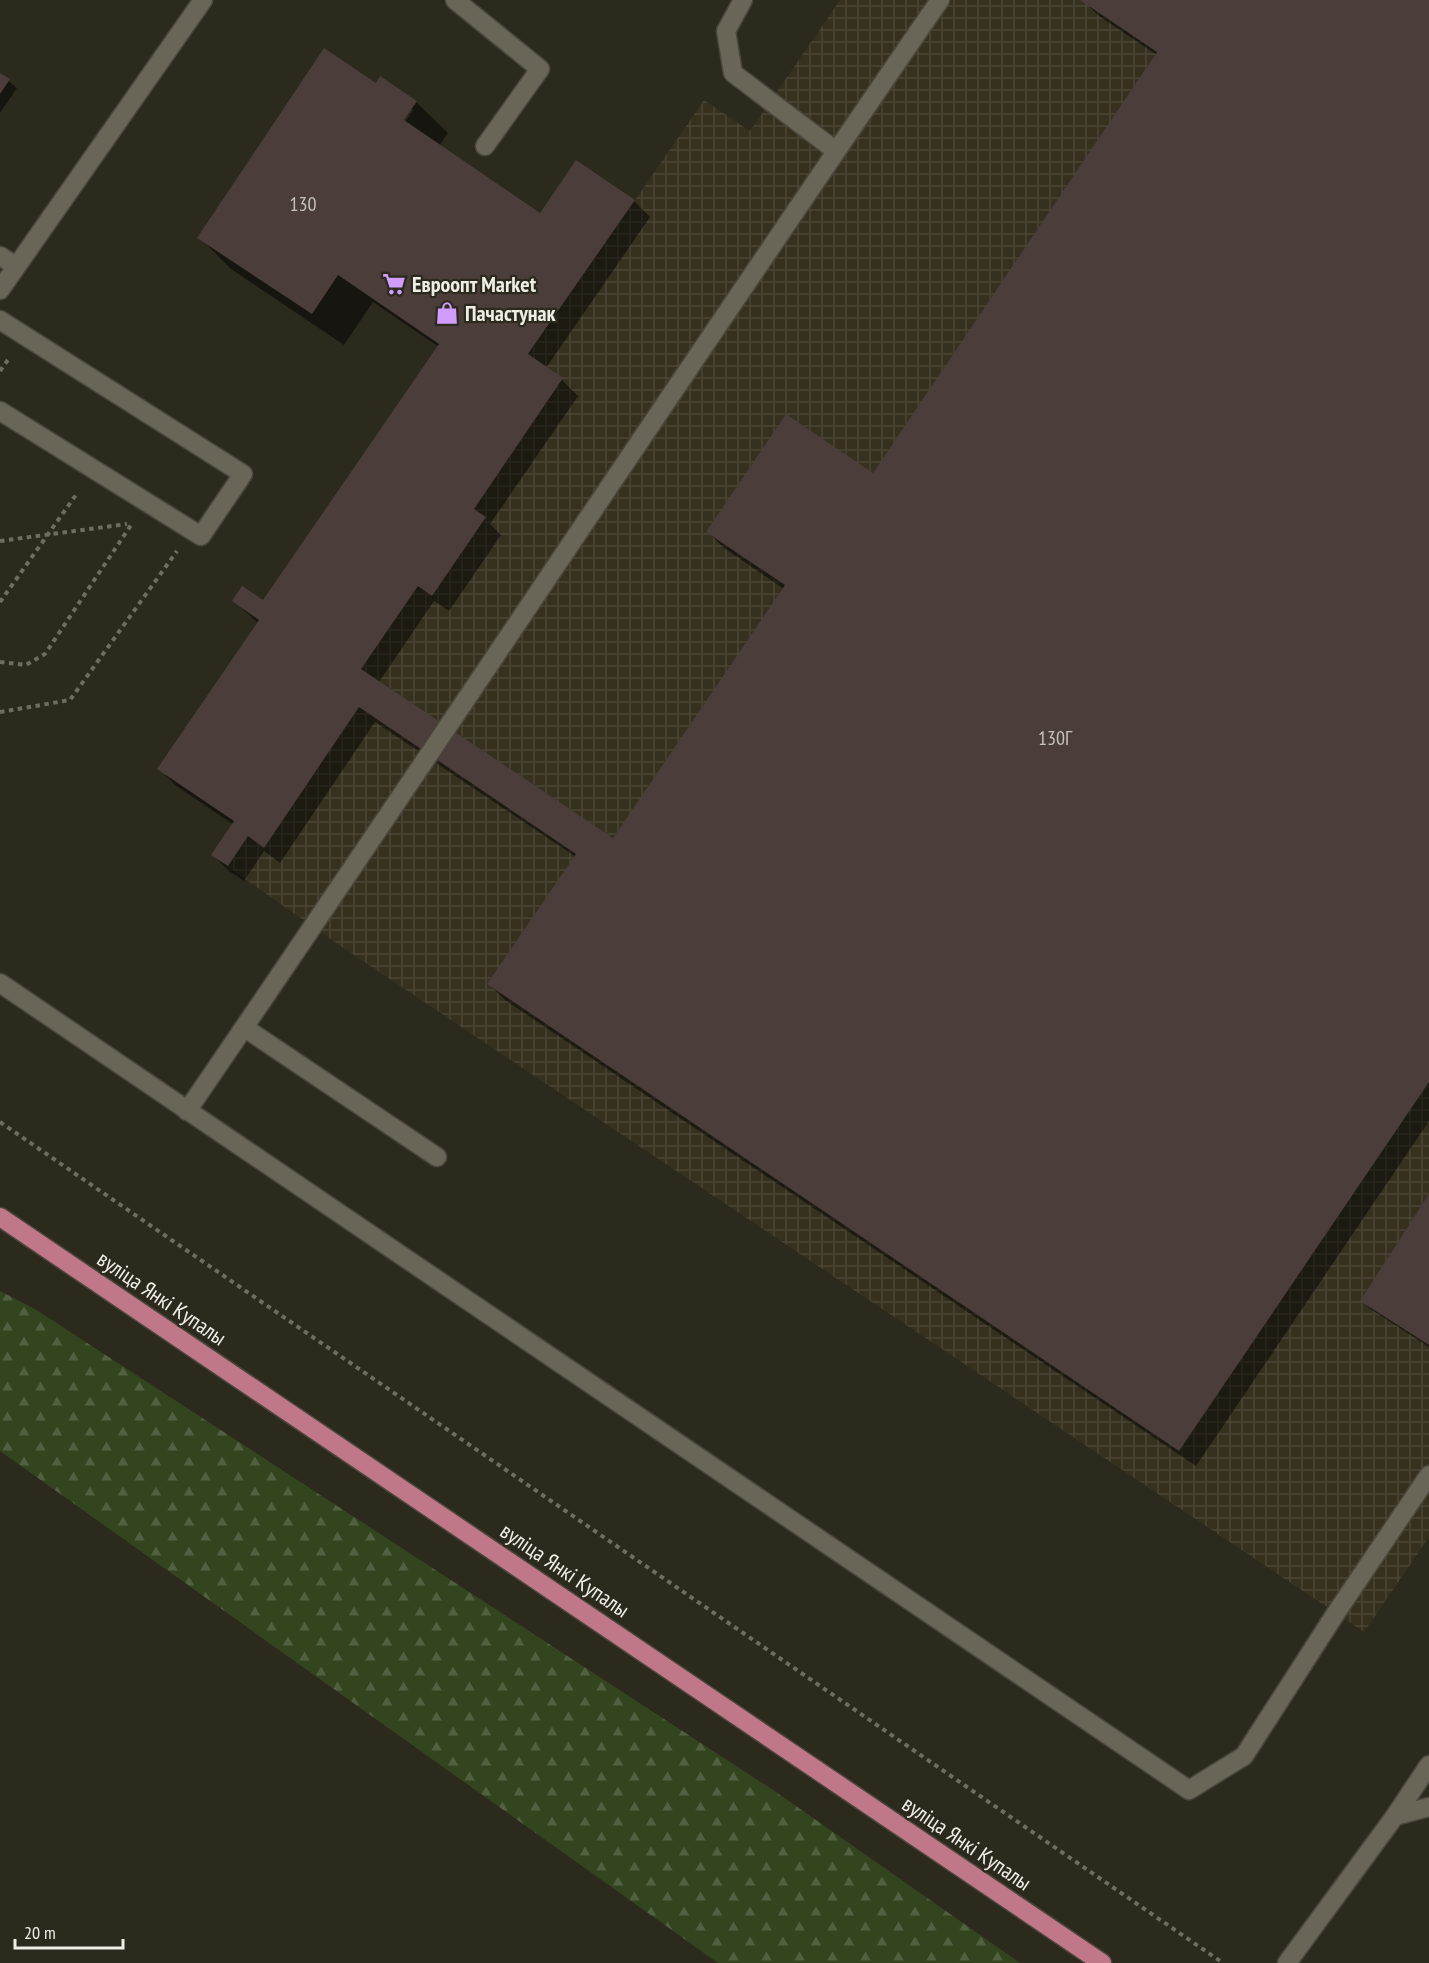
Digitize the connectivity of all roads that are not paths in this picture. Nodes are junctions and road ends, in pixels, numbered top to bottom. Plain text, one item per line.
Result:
1 (203, 0) edge
2 (455, 0) edge
3 (743, 0) edge
4 (940, 0) edge
5 (485, 146) dead end
6 (836, 151) junction
7 (0, 256) edge
8 (16, 266) junction
9 (0, 290) edge
10 (0, 320) edge
11 (0, 411) edge
12 (0, 983) edge
13 (244, 1028) junction
14 (187, 1111) junction
15 (437, 1157) dead end
16 (0, 1217) edge
17 (1429, 1475) edge
18 (1429, 1765) edge
19 (1429, 1808) edge
20 (1395, 1816) junction
21 (1102, 1963) edge
22 (1287, 1963) edge

1 - 8 street
2 - 5 street
3 - 6 street
4 - 6 street
6 - 13 street
7 - 8 street
8 - 9 street
10 - 11 street
12 - 14 street
13 - 14 street
13 - 15 street
14 - 17 street
16 - 21 main road, вуліца Янкі Купалы
18 - 20 street
19 - 20 street
20 - 22 street

